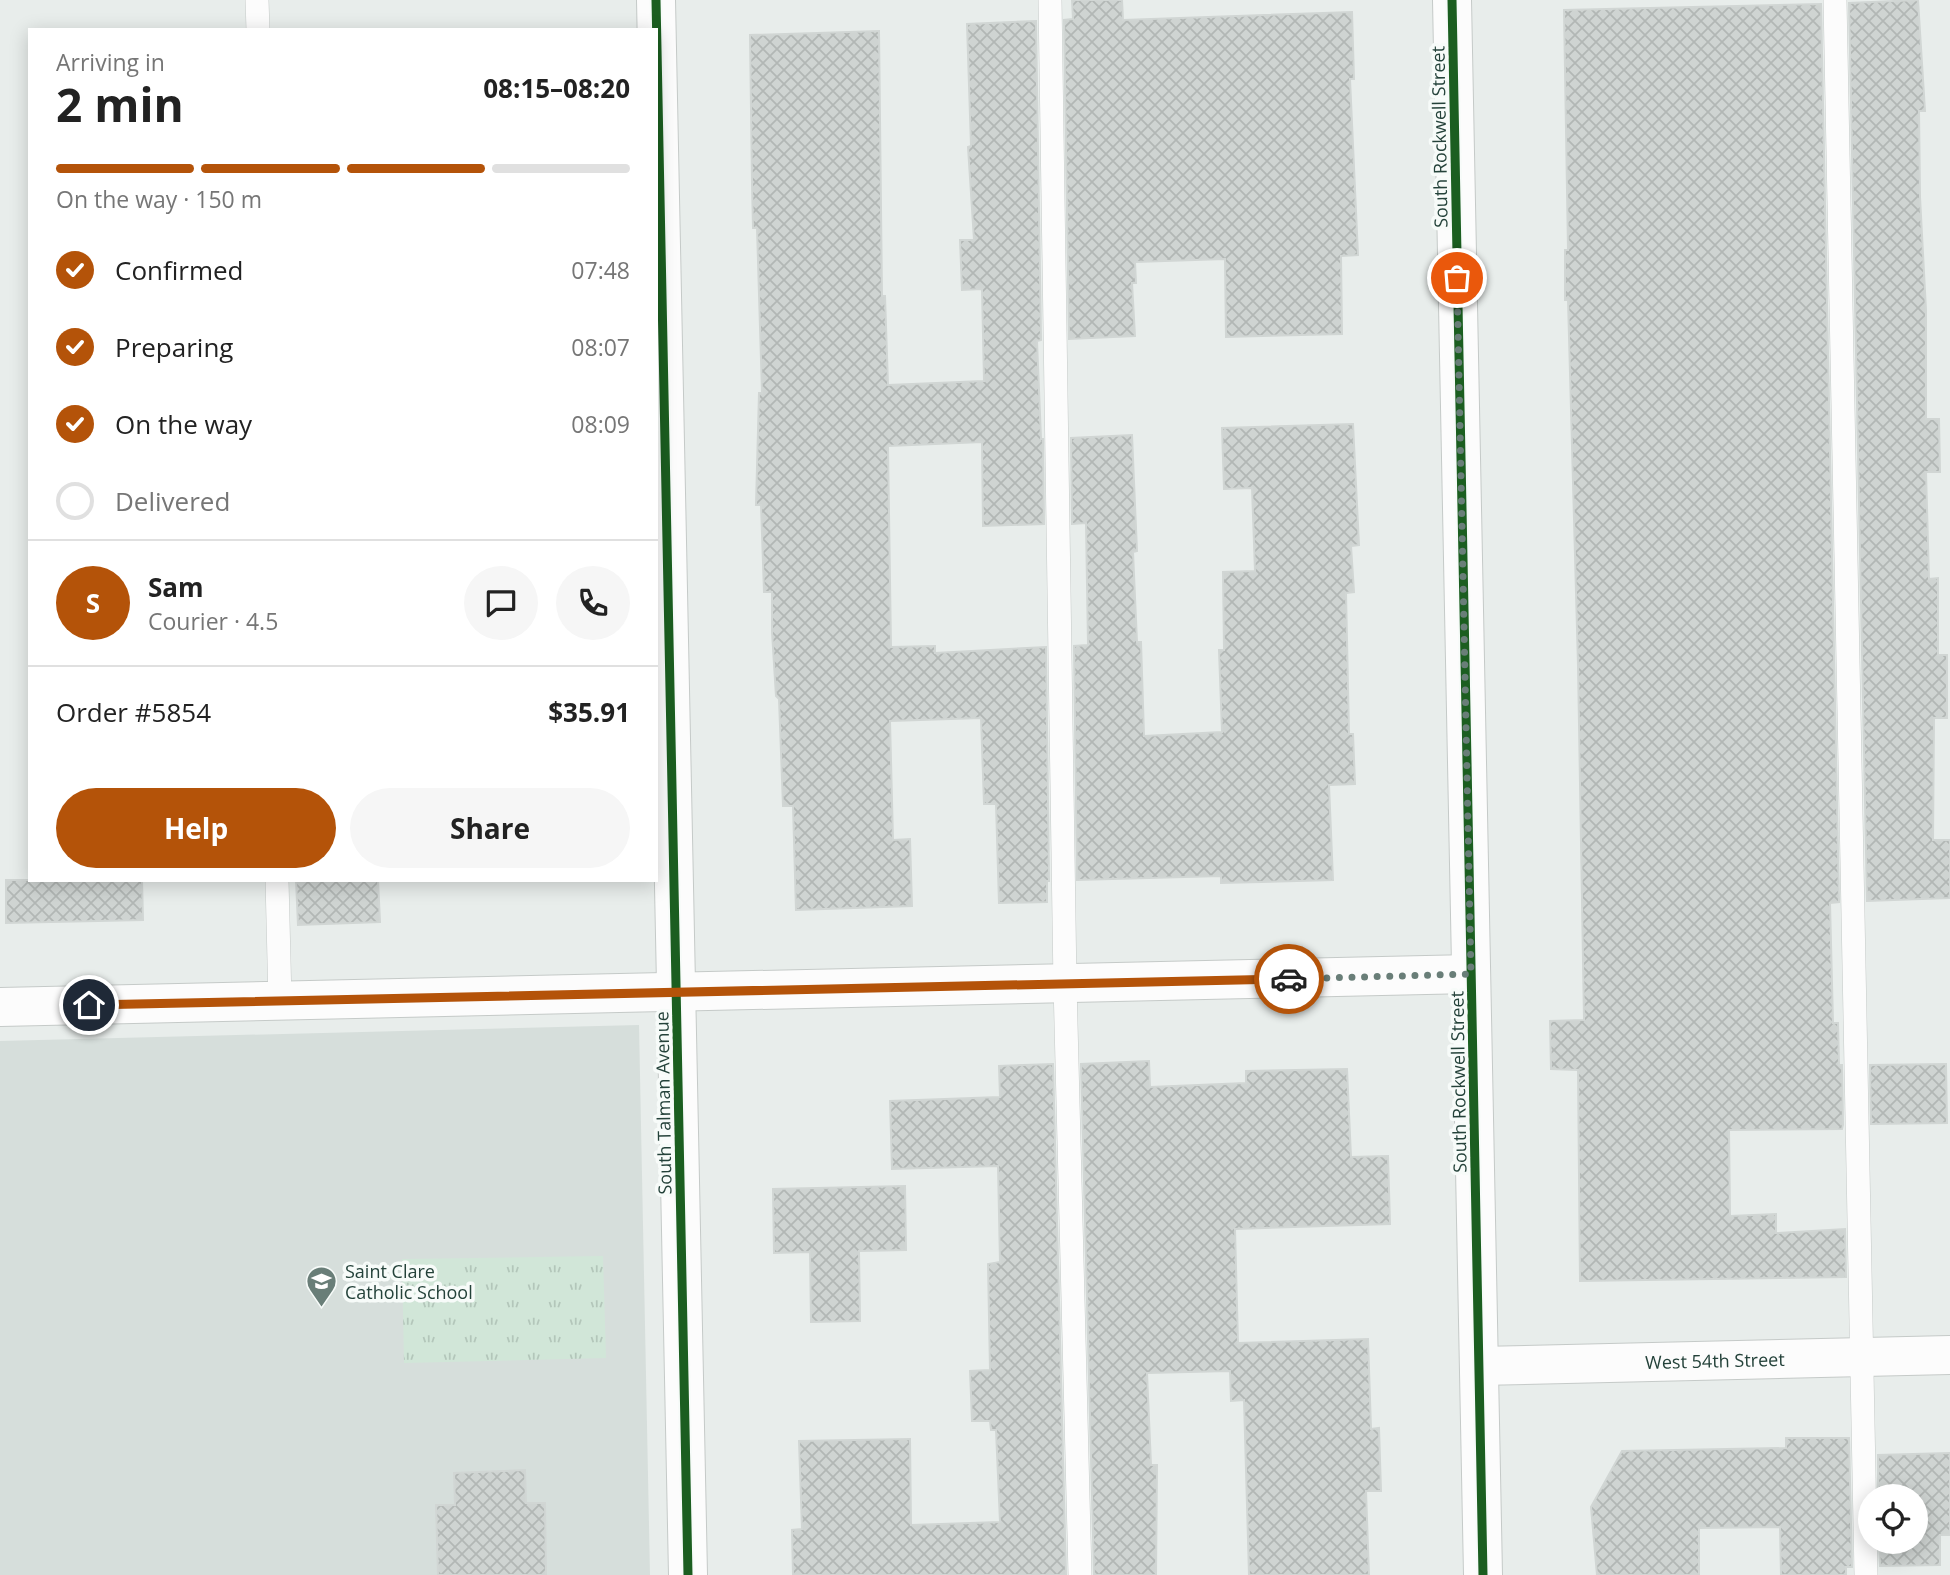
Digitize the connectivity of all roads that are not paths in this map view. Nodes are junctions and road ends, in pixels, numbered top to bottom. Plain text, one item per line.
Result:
1 (257, 0) edge
2 (656, 0) edge
3 (1050, 0) edge
4 (1452, 0) edge
5 (1835, 0) edge
6 (258, 28) edge
7 (657, 28) edge
8 (658, 99) edge
9 (277, 882) edge
10 (1471, 974) junction
11 (1065, 984) junction
12 (676, 992) junction
13 (280, 1001) junction
14 (0, 1007) edge
15 (1950, 1356) edge
16 (1862, 1357) junction
17 (1479, 1366) junction
18 (688, 1575) edge
19 (1080, 1575) edge
20 (1483, 1575) edge
21 (1866, 1575) edge

1 - 6 lane
2 - 7 street, South Talman Avenue
3 - 11 lane
4 - 10 street, South Rockwell Street
5 - 16 lane
8 - 12 street, South Talman Avenue
9 - 13 lane
10 - 11 street
10 - 17 street, South Rockwell Street
11 - 12 street
11 - 19 lane
12 - 13 street
12 - 18 street, South Talman Avenue
13 - 14 street
15 - 16 street, West 54th Street
16 - 17 street, West 54th Street
16 - 21 lane
17 - 20 street, South Rockwell Street

